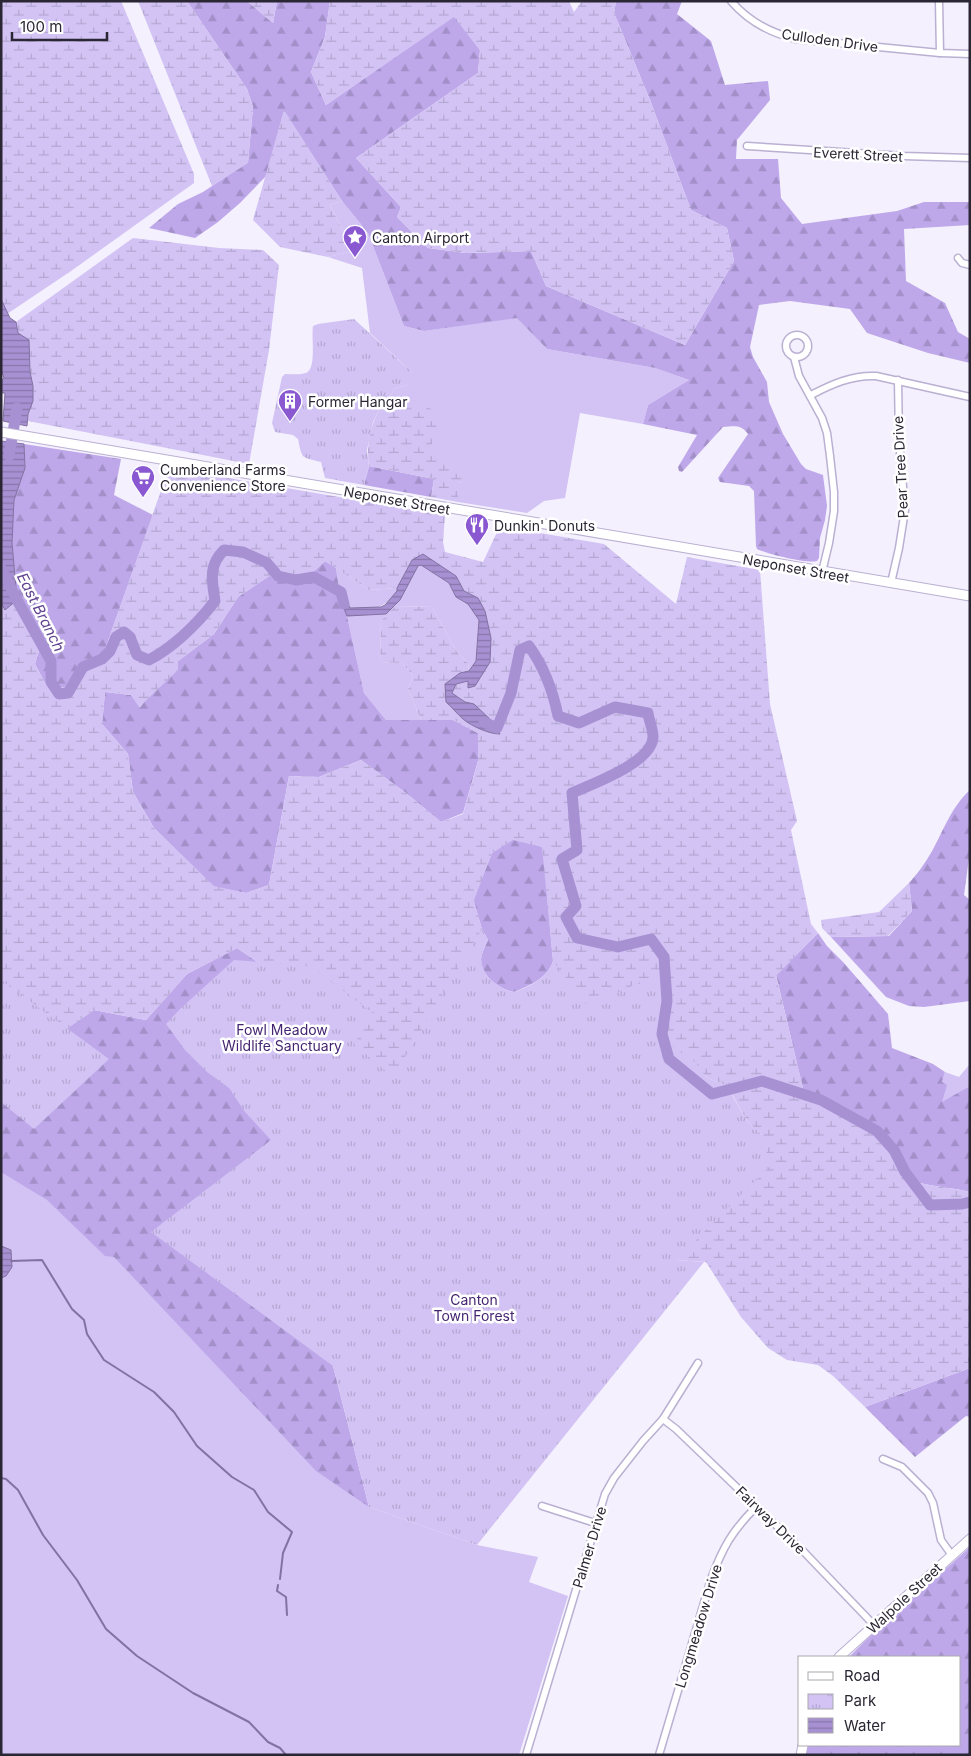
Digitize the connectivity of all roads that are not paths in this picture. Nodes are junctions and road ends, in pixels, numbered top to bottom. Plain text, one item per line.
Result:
1 (731, 1) edge
2 (939, 1) edge
3 (940, 54) junction
4 (970, 54) edge
5 (747, 146) dead end
6 (970, 158) edge
7 (958, 258) dead end
8 (970, 265) edge
9 (794, 357) dead end
10 (898, 380) junction
11 (811, 395) junction
12 (970, 397) edge
13 (1, 432) edge
14 (822, 572) junction
15 (891, 584) junction
16 (970, 596) edge
17 (698, 1363) dead end
18 (663, 1419) junction
19 (883, 1459) dead end
20 (542, 1506) dead end
21 (756, 1507) junction
22 (596, 1523) junction
23 (970, 1538) edge
24 (951, 1554) junction
25 (874, 1626) junction
26 (840, 1656) edge
27 (526, 1755) edge
28 (659, 1755) edge

1 - 3 street, Culloden Drive
2 - 3 street
3 - 4 street, Culloden Drive
5 - 6 street, Everett Street
7 - 8 street
9 - 11 street
10 - 11 street
10 - 12 street
10 - 15 street, Pear Tree Drive
11 - 14 street
13 - 14 main road, Neponset Street
14 - 15 main road, Neponset Street
15 - 16 main road, Neponset Street
17 - 18 street, Palmer Drive
18 - 21 street, Fairway Drive
18 - 22 street, Palmer Drive
19 - 24 street
20 - 22 street
21 - 25 street, Fairway Drive
21 - 28 street, Longmeadow Drive
22 - 27 street, Palmer Drive
23 - 24 main road, Walpole Street
24 - 25 main road, Walpole Street
25 - 26 main road, Walpole Street

